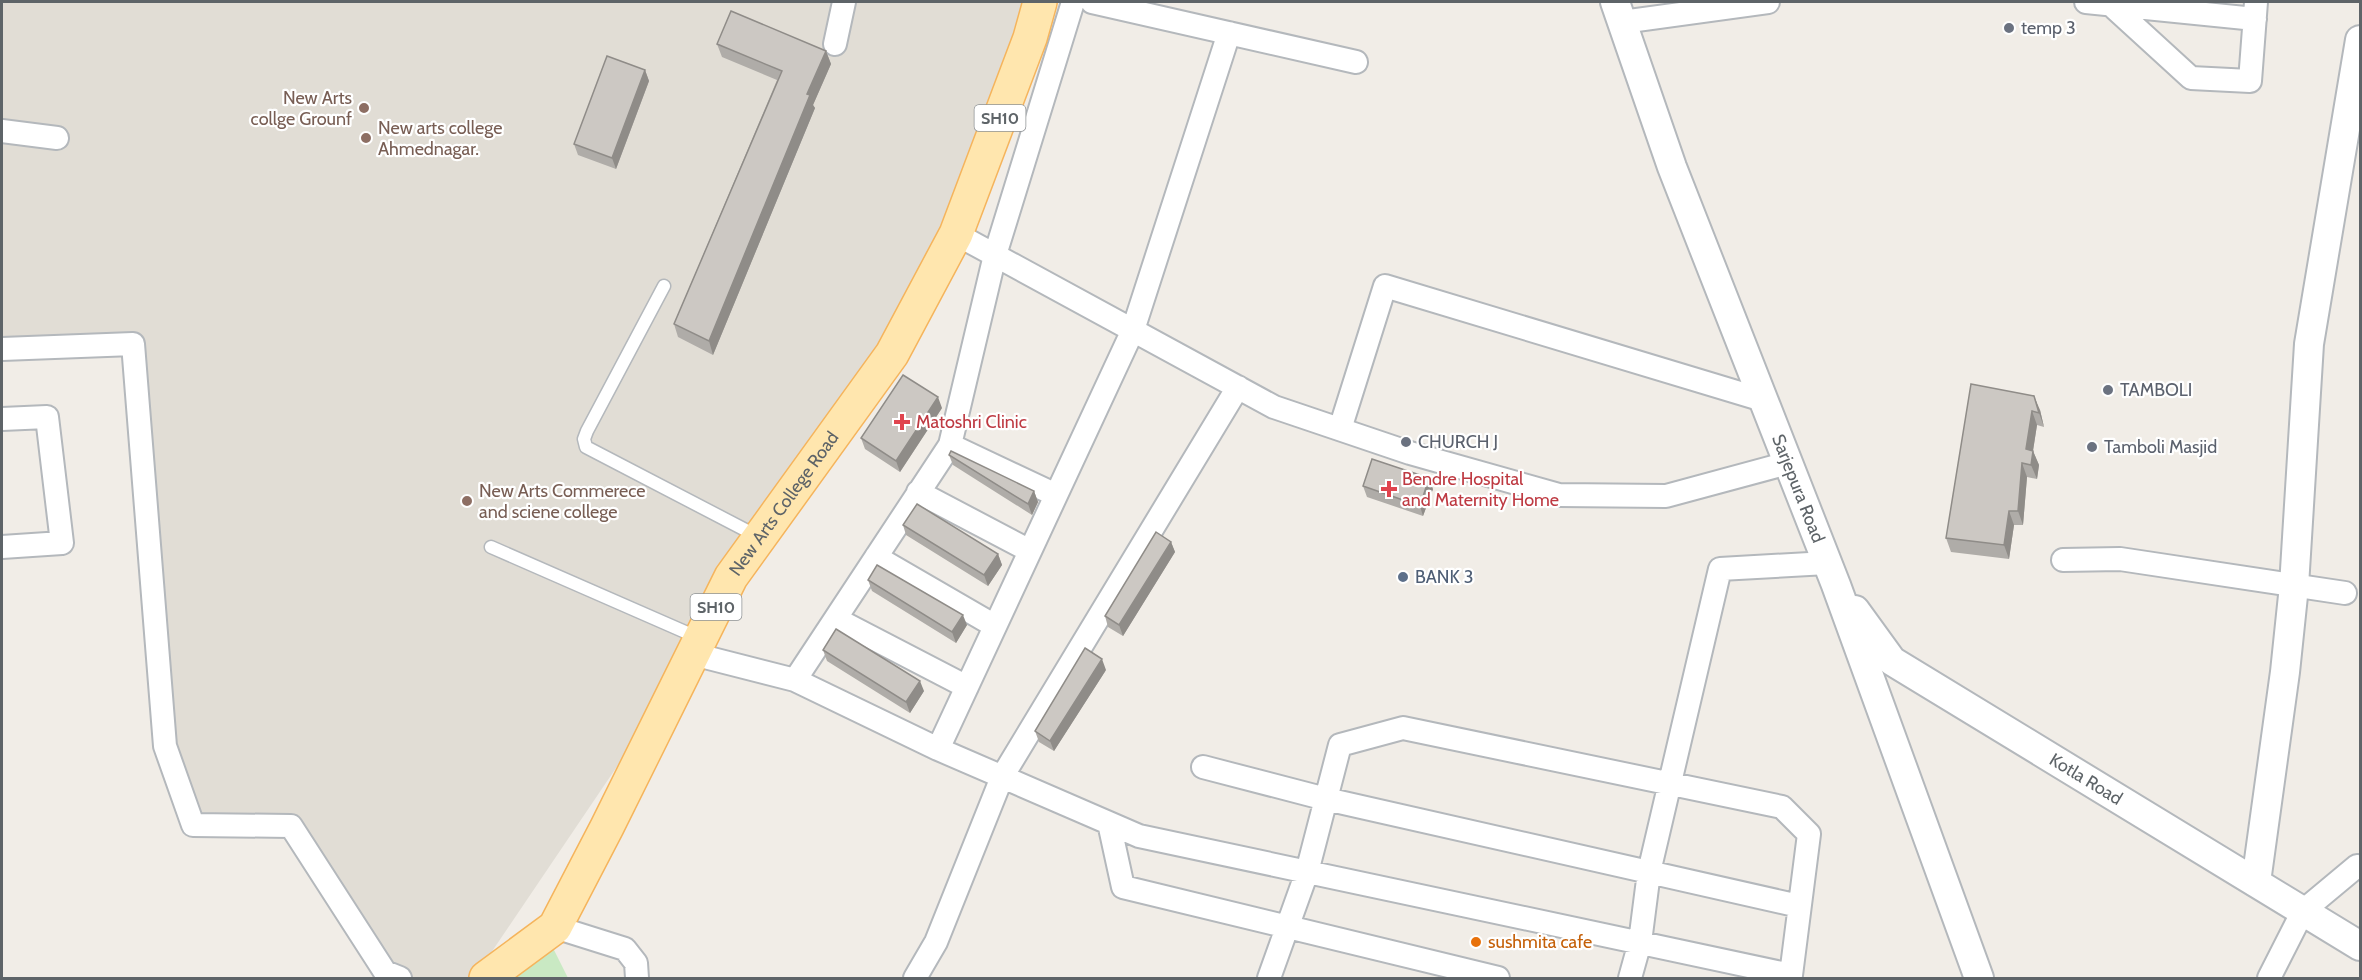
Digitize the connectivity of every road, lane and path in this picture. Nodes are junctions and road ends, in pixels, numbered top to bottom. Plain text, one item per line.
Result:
1 (844, 2) edge
2 (1040, 2) edge
3 (1072, 2) edge
4 (1092, 2) edge
5 (1768, 2) edge
6 (2086, 2) edge
7 (2110, 4) junction
8 (1616, 7) edge
9 (2255, 10) edge
10 (1229, 33) junction
11 (2361, 40) edge
12 (835, 44) dead end
13 (1356, 62) dead end
14 (2357, 85) edge
15 (2, 131) edge
16 (57, 138) dead end
17 (956, 234) junction
18 (995, 255) junction
19 (664, 286) dead end
20 (1133, 330) junction
21 (2, 349) edge
22 (1238, 387) junction
23 (1763, 400) junction
24 (2, 419) edge
25 (1340, 429) junction
26 (950, 445) junction
27 (1788, 463) junction
28 (918, 492) junction
29 (1056, 495) junction
30 (760, 538) junction
31 (2, 547) edge
32 (491, 547) dead end
33 (1030, 551) junction
34 (876, 557) junction
35 (2063, 560) dead end
36 (1831, 574) junction
37 (2294, 586) junction
38 (2345, 592) dead end
39 (836, 619) junction
40 (995, 626) junction
41 (697, 646) junction
42 (795, 680) junction
43 (967, 687) junction
44 (938, 749) junction
45 (1203, 767) dead end
46 (1002, 777) junction
47 (1668, 784) junction
48 (1326, 799) junction
49 (1109, 823) junction
50 (2357, 866) dead end
51 (1307, 872) junction
52 (1649, 872) junction
53 (2256, 882) junction
54 (1799, 906) junction
55 (2303, 911) junction
56 (555, 927) junction
57 (1286, 929) junction
58 (1640, 942) junction
59 (2361, 946) edge
60 (1790, 976) edge
61 (400, 978) edge
62 (486, 978) edge
63 (637, 978) edge
64 (915, 978) edge
65 (1269, 978) edge
66 (1498, 978) edge
67 (1630, 978) edge
68 (1978, 978) edge
69 (2270, 978) edge

1 - 12 street
2 - 17 main road, New Arts College Road / SH10
3 - 18 street
4 - 10 street
5 - 8 street
6 - 7 street
7 - 9 street
7 - 9 street
8 - 23 street, Sarjepura Road
10 - 13 street
10 - 20 street
11 - 14 street
14 - 37 street
15 - 16 street
17 - 18 street
17 - 30 main road, New Arts College Road / SH10
18 - 20 street
18 - 26 street
19 - 30 lane
20 - 22 street
20 - 29 street
21 - 61 street
22 - 25 street
22 - 46 street
23 - 25 street
23 - 27 street, Sarjepura Road
24 - 31 street
25 - 27 street
26 - 28 street
26 - 29 street
27 - 36 street, Sarjepura Road
28 - 33 street
28 - 34 street
29 - 33 street
30 - 41 main road, New Arts College Road / SH10
32 - 41 lane
33 - 40 street
34 - 39 street
34 - 40 street
35 - 37 street
36 - 47 street
36 - 53 street, Kotla Road
36 - 68 street, Sarjepura Road
37 - 38 street
37 - 53 street
39 - 42 street
39 - 43 street
40 - 43 street
41 - 42 street
41 - 56 main road, New Arts College Road / SH10
42 - 44 street
43 - 44 street
44 - 46 street
45 - 48 street
46 - 49 street
46 - 64 street
47 - 48 street
47 - 52 street
47 - 54 street
48 - 51 street
48 - 52 street
49 - 51 street
49 - 57 street
50 - 55 street
51 - 57 street
51 - 58 street
52 - 54 street
52 - 58 street
53 - 55 street, Kotla Road
54 - 60 street
55 - 59 street, Kotla Road
55 - 69 street
56 - 62 main road, New Arts College Road / SH10
56 - 63 street
57 - 65 street
57 - 66 street
58 - 60 street
58 - 67 street

